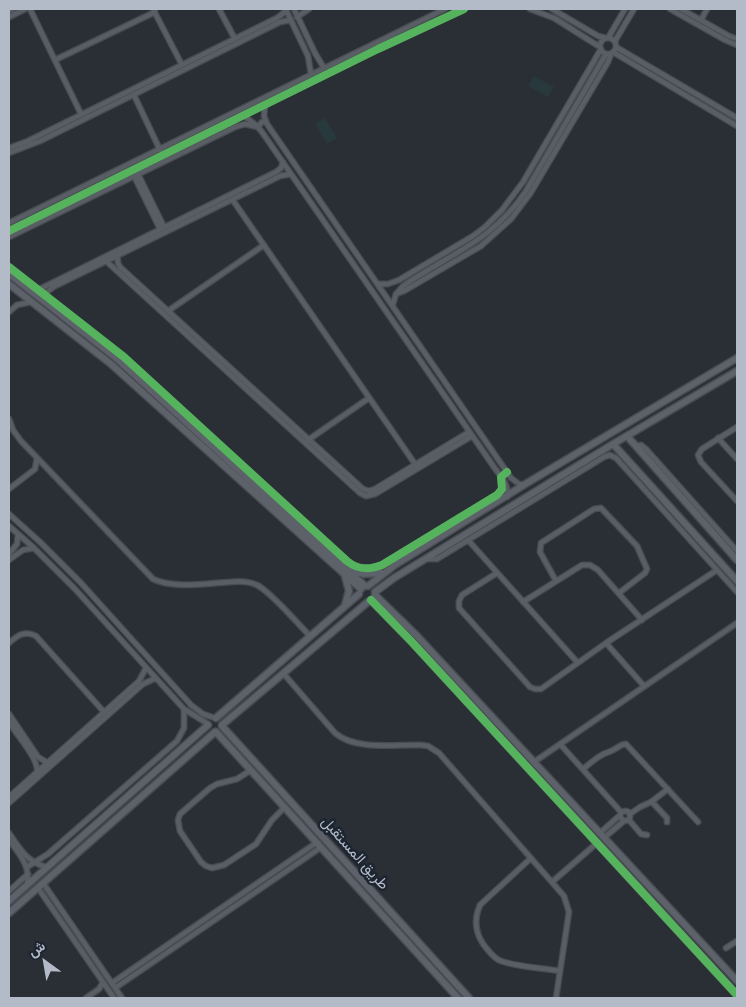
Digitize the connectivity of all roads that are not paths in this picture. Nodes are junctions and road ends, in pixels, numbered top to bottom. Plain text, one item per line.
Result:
1 (13, 9) edge
2 (25, 9) edge
3 (30, 9) edge
4 (220, 9) edge
5 (294, 9) edge
6 (308, 9) edge
7 (445, 9) edge
8 (464, 9) edge
9 (530, 9) edge
10 (552, 9) edge
11 (625, 9) edge
12 (634, 9) edge
13 (670, 9) edge
14 (681, 9) edge
15 (707, 9) edge
16 (154, 10) edge
17 (286, 10) edge
18 (9, 11) edge
19 (9, 17) edge
20 (297, 17) junction
21 (291, 20) junction
22 (700, 20) junction
23 (617, 22) junction
24 (582, 26) junction
25 (624, 26) junction
26 (712, 26) junction
27 (709, 32) junction
28 (578, 33) junction
29 (607, 38) junction
30 (235, 39) junction
31 (737, 39) edge
32 (615, 41) junction
33 (375, 42) junction
34 (737, 44) edge
35 (600, 48) junction
36 (313, 49) junction
37 (378, 49) junction
38 (306, 52) junction
39 (612, 52) junction
40 (55, 60) junction
41 (592, 65) junction
42 (180, 66) junction
43 (324, 68) junction
44 (598, 68) junction
45 (180, 72) junction
46 (311, 74) junction
47 (284, 87) junction
48 (131, 94) junction
49 (288, 94) junction
50 (265, 105) junction
51 (81, 114) junction
52 (244, 116) junction
53 (737, 118) edge
54 (266, 121) junction
55 (737, 126) edge
56 (258, 127) junction
57 (212, 131) junction
58 (215, 137) junction
59 (40, 138) junction
60 (9, 148) edge
61 (160, 149) junction
62 (9, 153) edge
63 (163, 156) junction
64 (283, 162) junction
65 (291, 174) junction
66 (136, 175) junction
67 (113, 183) junction
68 (260, 183) junction
69 (232, 199) junction
70 (9, 222) edge
71 (162, 228) junction
72 (9, 231) edge
73 (9, 237) edge
74 (264, 245) junction
75 (117, 255) junction
76 (106, 261) junction
77 (9, 267) edge
78 (121, 271) junction
79 (9, 274) edge
80 (399, 280) junction
81 (9, 284) edge
82 (378, 284) junction
83 (403, 286) junction
84 (38, 290) junction
85 (18, 292) junction
86 (44, 294) junction
87 (396, 294) junction
88 (31, 302) junction
89 (17, 305) junction
90 (392, 306) junction
91 (168, 311) junction
92 (9, 312) edge
93 (61, 315) junction
94 (56, 321) junction
95 (71, 322) junction
96 (66, 328) junction
97 (416, 340) junction
98 (409, 345) junction
99 (737, 358) edge
100 (737, 371) edge
101 (231, 372) junction
102 (695, 383) junction
103 (681, 391) junction
104 (701, 392) junction
105 (369, 398) junction
106 (687, 400) junction
107 (9, 419) edge
108 (737, 427) edge
109 (470, 433) junction
110 (627, 436) junction
111 (718, 438) junction
112 (308, 440) junction
113 (613, 444) junction
114 (636, 446) junction
115 (618, 456) junction
116 (37, 458) junction
117 (737, 459) edge
118 (415, 464) junction
119 (507, 472) junction
120 (501, 477) junction
121 (524, 485) junction
122 (9, 489) edge
123 (507, 497) junction
124 (736, 498) edge
125 (9, 514) edge
126 (9, 526) edge
127 (18, 534) junction
128 (468, 540) junction
129 (34, 548) junction
130 (321, 549) junction
131 (737, 551) edge
132 (11, 555) edge
133 (426, 559) junction
134 (9, 560) edge
135 (737, 560) edge
136 (395, 565) junction
137 (344, 570) junction
138 (717, 570) junction
139 (385, 572) junction
140 (498, 573) junction
141 (394, 578) junction
142 (556, 581) junction
143 (737, 581) edge
144 (363, 589) junction
145 (737, 592) edge
146 (619, 593) junction
147 (372, 597) junction
148 (523, 602) junction
149 (343, 607) junction
150 (642, 620) junction
151 (737, 623) edge
152 (310, 636) junction
153 (417, 636) junction
154 (411, 641) junction
155 (9, 643) edge
156 (606, 643) junction
157 (578, 663) junction
158 (146, 668) junction
159 (283, 673) junction
160 (156, 678) junction
161 (141, 683) junction
162 (644, 686) junction
163 (184, 709) junction
164 (104, 712) junction
165 (9, 714) edge
166 (215, 718) junction
167 (9, 722) edge
168 (208, 724) junction
169 (222, 726) junction
170 (215, 732) junction
171 (238, 744) junction
172 (560, 744) junction
173 (232, 750) junction
174 (35, 756) junction
175 (534, 762) junction
176 (48, 763) junction
177 (250, 770) junction
178 (583, 770) junction
179 (37, 772) junction
180 (668, 789) junction
181 (9, 797) edge
182 (652, 802) junction
183 (9, 803) edge
184 (284, 808) junction
185 (621, 814) junction
186 (630, 814) junction
187 (626, 820) junction
188 (668, 822) dead end
189 (698, 822) dead end
190 (9, 833) edge
191 (603, 835) junction
192 (647, 835) dead end
193 (9, 840) edge
194 (597, 843) junction
195 (318, 845) junction
196 (531, 858) junction
197 (35, 863) junction
198 (27, 867) junction
199 (46, 867) junction
200 (28, 874) junction
201 (267, 880) junction
202 (552, 882) junction
203 (27, 884) junction
204 (40, 885) junction
205 (9, 891) edge
206 (9, 900) edge
207 (9, 913) edge
208 (737, 941) edge
209 (166, 946) junction
210 (726, 948) dead end
211 (170, 950) junction
212 (94, 958) junction
213 (89, 961) junction
214 (725, 968) junction
215 (560, 971) junction
216 (718, 975) junction
217 (731, 975) junction
218 (724, 981) junction
219 (737, 981) edge
220 (103, 982) junction
221 (112, 983) junction
222 (115, 988) junction
223 (99, 989) junction
224 (107, 989) junction
225 (737, 995) edge
226 (86, 998) edge
227 (114, 998) edge
228 (122, 998) edge
229 (458, 998) edge
230 (468, 998) edge
231 (556, 998) edge

1 - 18 street
2 - 19 street
3 - 40 street
4 - 30 street
5 - 20 street
6 - 20 street
7 - 33 street
8 - 37 street
9 - 28 street
10 - 24 street
11 - 23 street
12 - 25 street
13 - 27 street
14 - 22 street
15 - 22 street
16 - 40 street
16 - 42 street
17 - 21 street
17 - 30 street
20 - 36 street
21 - 38 street
21 - 45 street
22 - 26 street
23 - 25 street
23 - 29 street
24 - 28 street
24 - 29 street
25 - 32 street
26 - 27 street
26 - 31 street
27 - 34 street
28 - 35 street
29 - 32 street
29 - 35 street
30 - 42 street
32 - 39 street
33 - 37 street
33 - 43 street
35 - 39 street
35 - 41 street
36 - 38 street
36 - 43 street
37 - 49 street
38 - 46 street
39 - 44 street
39 - 53 street
39 - 55 street
39 - 87 street
40 - 51 street
41 - 44 street
41 - 80 street
42 - 45 street
42 - 48 street
43 - 46 street
44 - 83 street
45 - 48 street
46 - 47 street
47 - 49 street
47 - 61 street
48 - 51 street
48 - 59 street
48 - 61 street
49 - 50 street
50 - 52 street
50 - 54 street
51 - 59 street
52 - 56 street
52 - 57 street
54 - 56 street
54 - 82 street
56 - 58 street
56 - 64 street
57 - 58 street
57 - 63 street
58 - 66 street
59 - 60 street
59 - 62 street
61 - 63 street
61 - 70 street
63 - 67 street
64 - 65 street
64 - 68 street
65 - 68 street
65 - 98 street
66 - 67 street
66 - 71 street
67 - 72 street
67 - 73 street
68 - 69 street
68 - 71 street
69 - 74 street
69 - 75 street
71 - 84 street
74 - 91 street
74 - 105 street
75 - 76 street
75 - 78 street
76 - 78 street
76 - 86 street
77 - 84 street
78 - 91 street
78 - 101 street
79 - 93 street
80 - 82 street
80 - 83 street
81 - 85 street
82 - 90 street
83 - 87 street
84 - 86 street
85 - 88 street
85 - 89 street
86 - 120 street
87 - 90 street
88 - 89 street
88 - 94 street
89 - 92 street
90 - 97 street
91 - 101 street
93 - 94 street
93 - 95 street
94 - 96 street
95 - 96 street
95 - 130 street
96 - 130 street
97 - 98 street
97 - 119 street
98 - 109 street
99 - 102 street
100 - 104 street
101 - 109 street
101 - 112 street
102 - 103 street
102 - 104 street
103 - 106 street
103 - 121 street
104 - 106 street
105 - 112 street
105 - 118 street
106 - 110 street
107 - 116 street
108 - 111 street
109 - 118 street
109 - 120 street
110 - 113 street
110 - 114 street
111 - 117 street
111 - 124 street
112 - 118 street
113 - 115 street
113 - 133 street
114 - 131 street
114 - 135 street
115 - 128 street
115 - 138 street
115 - 143 street
116 - 122 street
116 - 152 street
119 - 120 street
119 - 121 street
120 - 123 street
121 - 123 street
123 - 136 street
125 - 166 street
126 - 127 street
127 - 129 street
127 - 132 street
128 - 133 street
128 - 140 street
129 - 132 street
129 - 158 street
130 - 137 street
132 - 134 street
133 - 141 street
136 - 139 street
136 - 141 street
137 - 139 street
137 - 144 street
137 - 149 street
138 - 145 street
138 - 150 street
139 - 144 street
140 - 148 street
140 - 157 street
141 - 147 street
142 - 146 street
142 - 146 street
142 - 148 street
144 - 147 street
144 - 147 street
144 - 149 street
146 - 150 street
147 - 153 street
147 - 154 street
147 - 159 street
148 - 157 street
149 - 152 street
150 - 156 street
151 - 162 street
152 - 166 street
153 - 154 street
153 - 175 street
154 - 194 street
155 - 164 street
156 - 157 street
156 - 162 street
158 - 160 street
158 - 161 street
159 - 169 street
159 - 196 street
160 - 161 street
160 - 163 street
161 - 164 street
161 - 183 street
162 - 172 street
163 - 168 street
163 - 197 street
164 - 176 street
165 - 174 street
166 - 168 street
166 - 169 street
167 - 174 street
168 - 170 street
168 - 199 street
169 - 170 street
169 - 171 street, طريق المستقبل
170 - 173 street, طريق المستقبل
170 - 204 street
171 - 173 street
171 - 230 street, طريق المستقبل
172 - 175 street
172 - 178 street
173 - 177 street, طريق المستقبل
174 - 176 street
174 - 179 street
175 - 191 street
176 - 179 street
177 - 184 street, طريق المستقبل
177 - 184 street
178 - 180 street
178 - 185 street
179 - 181 street
180 - 182 street
180 - 189 street
182 - 186 street
182 - 188 street
184 - 195 street, طريق المستقبل
185 - 186 street
185 - 187 street
185 - 191 street
186 - 187 street
187 - 191 street
187 - 192 street
190 - 197 street
191 - 214 street
193 - 198 street
194 - 202 street
194 - 216 street
195 - 201 street
195 - 229 street, طريق المستقبل
196 - 202 street
196 - 215 street
197 - 198 street
197 - 199 street
198 - 200 street
199 - 203 street
200 - 203 street
200 - 205 street
201 - 209 street
201 - 211 street
202 - 215 street
203 - 206 street
204 - 207 street
204 - 212 street
204 - 213 street
208 - 210 street
209 - 211 street
209 - 221 street
211 - 222 street
212 - 213 street
212 - 221 street
213 - 220 street
214 - 216 street
214 - 217 street
215 - 231 street
216 - 218 street
217 - 218 street
217 - 219 street
218 - 225 street
220 - 223 street
220 - 224 street
221 - 222 street
222 - 228 street
223 - 224 street
223 - 226 street
224 - 227 street

